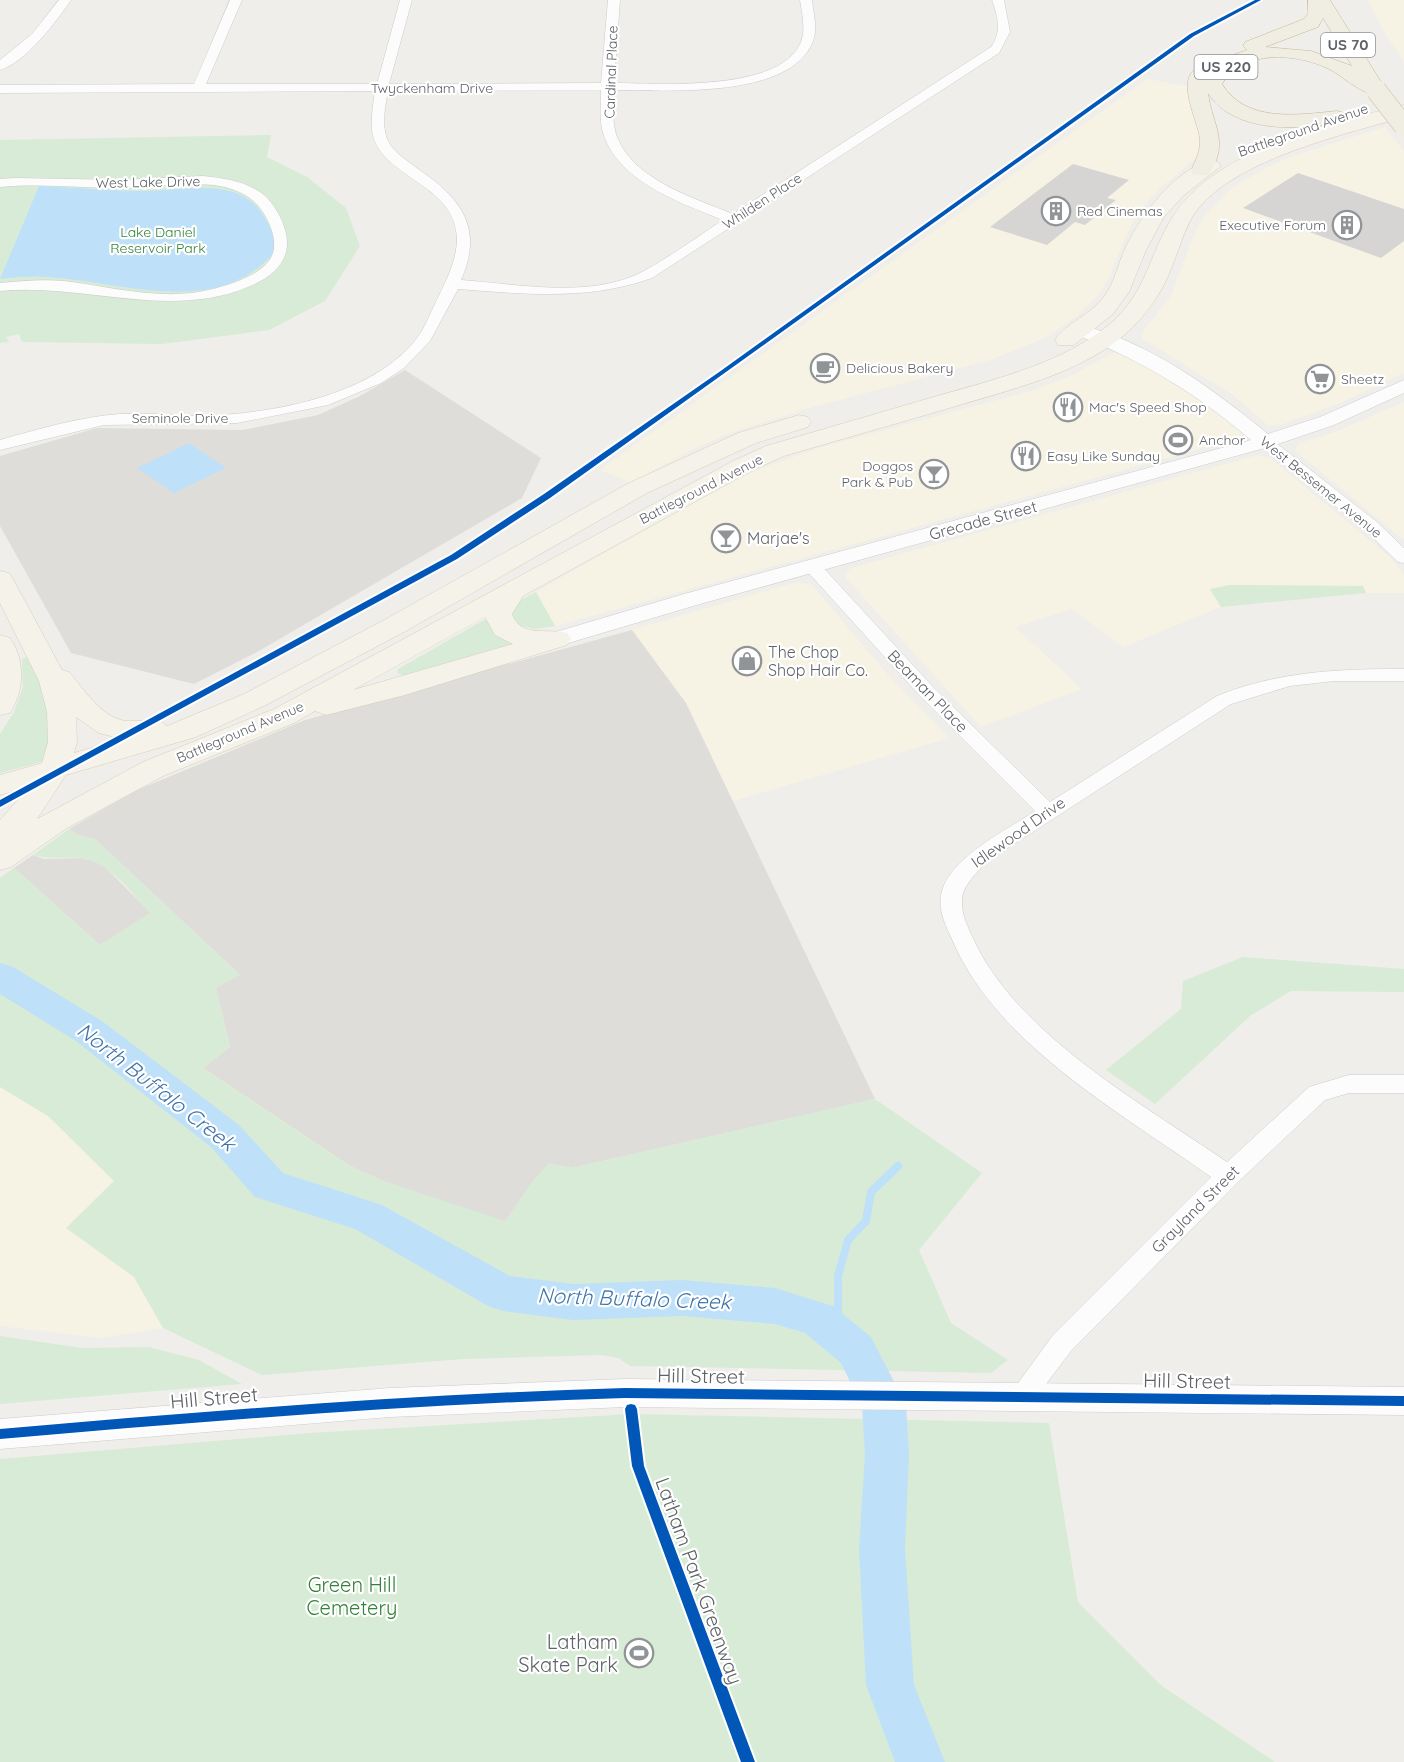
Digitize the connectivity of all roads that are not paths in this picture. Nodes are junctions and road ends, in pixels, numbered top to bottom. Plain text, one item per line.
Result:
1 (65, 0) edge
2 (236, 0) edge
3 (405, 0) edge
4 (614, 0) edge
5 (806, 0) edge
6 (998, 0) edge
7 (1319, 0) edge
8 (1341, 0) edge
9 (0, 66) edge
10 (383, 87) junction
11 (609, 88) junction
12 (0, 89) edge
13 (198, 89) junction
14 (1394, 91) edge
15 (1404, 111) edge
16 (1337, 117) junction
17 (1404, 126) edge
18 (1201, 171) junction
19 (0, 183) edge
20 (734, 219) junction
21 (454, 284) junction
22 (0, 287) edge
23 (1080, 330) junction
24 (1105, 339) junction
25 (1404, 386) edge
26 (1265, 442) junction
27 (0, 445) edge
28 (1404, 558) edge
29 (813, 567) junction
30 (0, 579) edge
31 (515, 589) junction
32 (557, 639) junction
33 (0, 644) edge
34 (46, 662) junction
35 (1404, 675) edge
36 (0, 706) edge
37 (284, 716) junction
38 (207, 721) junction
39 (53, 771) junction
40 (0, 786) edge
41 (1047, 811) junction
42 (0, 839) edge
43 (0, 859) edge
44 (1404, 1084) edge
45 (1228, 1176) junction
46 (1021, 1397) junction
47 (1404, 1401) edge
48 (0, 1434) edge

1 - 9 street
2 - 13 street
3 - 10 street, Seminole Drive
4 - 11 street, Cardinal Place
5 - 11 street, Twyckenham Drive
6 - 20 street, Whilden Place
7 - 14 highway, US 70
7 - 18 highway
8 - 14 highway, US 70
10 - 11 street, Twyckenham Drive
10 - 13 street, Twyckenham Drive
10 - 21 street, Seminole Drive
11 - 20 street, Cardinal Place
12 - 13 street, Twyckenham Drive
14 - 16 main road, Battleground Avenue / US 220
14 - 16 highway, US 220
14 - 17 highway, US 70, bridge
15 - 24 main road, Battleground Avenue
16 - 18 main road, Battleground Avenue
18 - 23 main road, Battleground Avenue
19 - 22 street, West Lake Drive
20 - 21 street, Whilden Place
21 - 27 street, Seminole Drive
23 - 24 street, West Bessemer Avenue
23 - 38 main road, Battleground Avenue
24 - 26 street, West Bessemer Avenue
24 - 31 main road, Battleground Avenue
25 - 26 street, Grecade Street
26 - 28 street, West Bessemer Avenue
26 - 29 street, Grecade Street
29 - 32 street, Grecade Street
29 - 41 street, Beaman Place
30 - 34 main road
31 - 32 main road
31 - 37 main road, Battleground Avenue
32 - 37 main road
33 - 36 main road
34 - 38 main road
34 - 39 main road
35 - 41 street, Idlewood Drive
37 - 43 main road, Battleground Avenue
38 - 39 main road, Battleground Avenue
39 - 40 main road, Battleground Avenue
39 - 42 main road
41 - 45 street, Idlewood Drive
44 - 45 street, Grayland Street
45 - 46 street, Grayland Street
46 - 47 street, Hill Street
46 - 48 street, Hill Street

